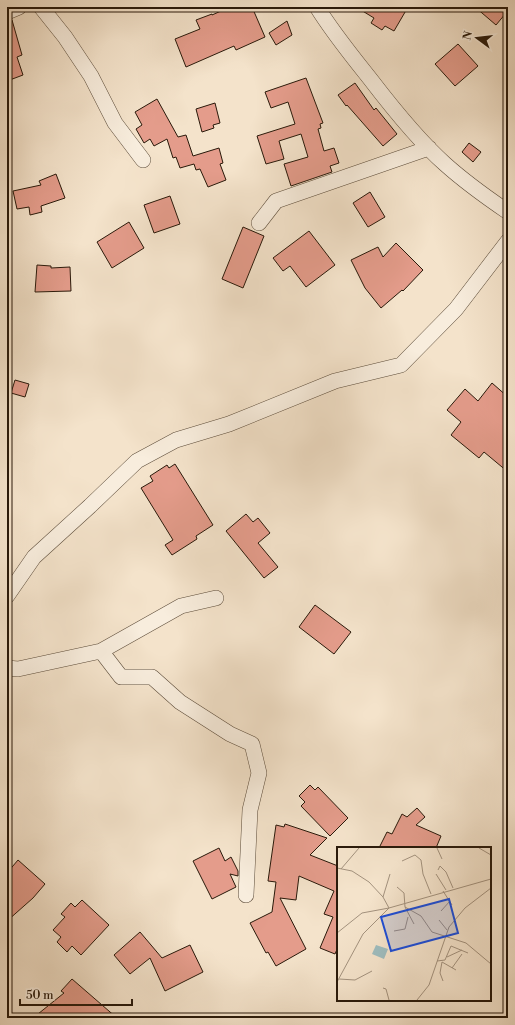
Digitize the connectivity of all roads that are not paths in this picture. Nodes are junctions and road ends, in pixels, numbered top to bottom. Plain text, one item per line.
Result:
1 (19, 7) edge
2 (41, 7) edge
3 (317, 7) edge
4 (7, 12) edge
5 (429, 148) junction
6 (143, 160) dead end
7 (508, 212) edge
8 (259, 223) dead end
9 (508, 241) edge
10 (7, 596) edge
11 (216, 598) dead end
12 (101, 651) junction
13 (7, 668) edge
14 (246, 895) dead end

1 - 4 street
2 - 6 street
3 - 5 street
5 - 7 street
5 - 8 street
9 - 10 street
11 - 12 street
12 - 13 street
12 - 14 street

